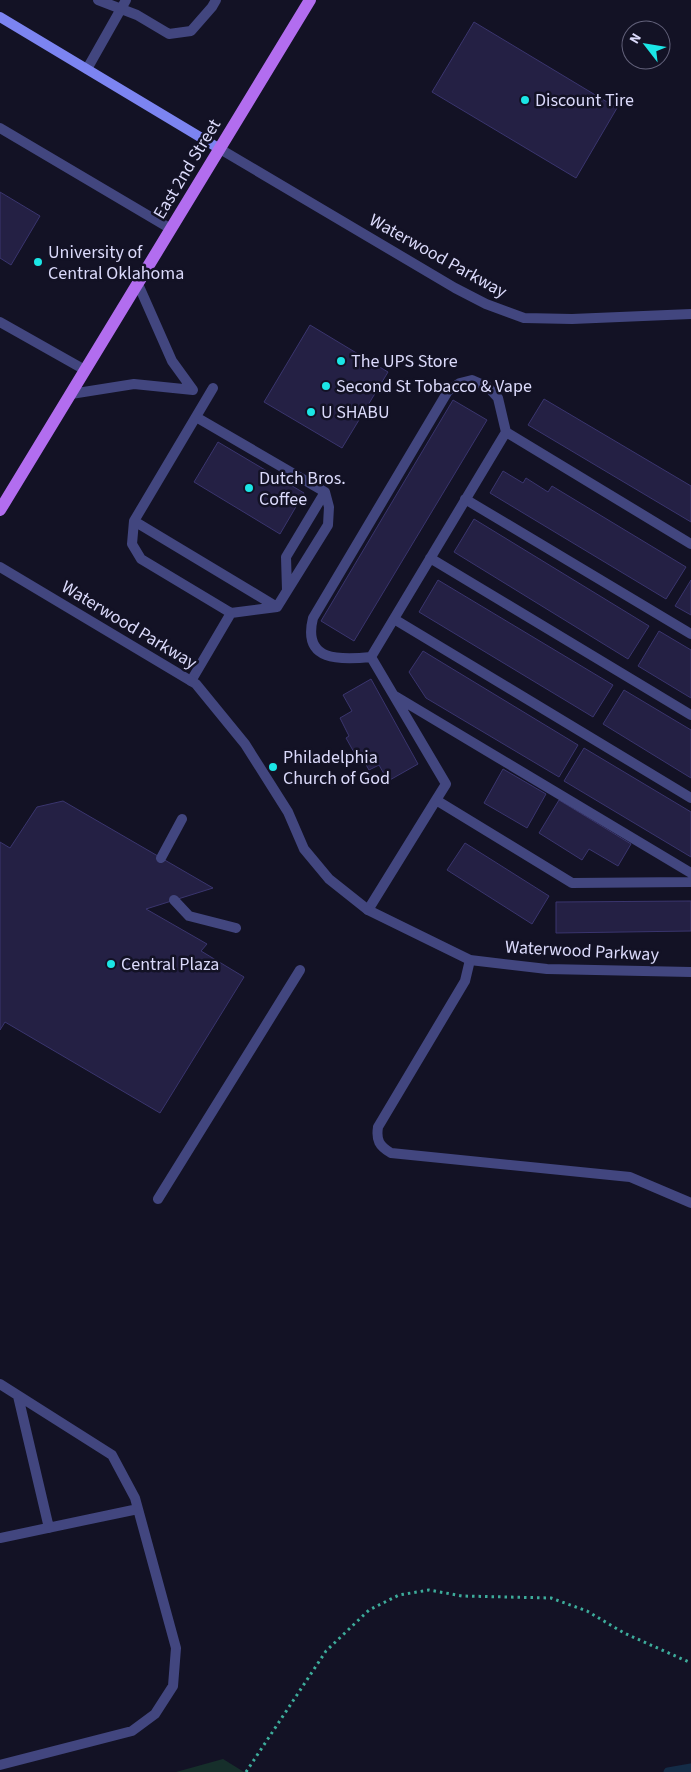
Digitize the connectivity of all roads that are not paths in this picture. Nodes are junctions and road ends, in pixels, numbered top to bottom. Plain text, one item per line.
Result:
1 (98, 0) edge
2 (216, 0) edge
3 (310, 0) edge
4 (123, 5) edge
5 (0, 17) edge
6 (87, 69) junction
7 (0, 128) edge
8 (220, 149) junction
9 (171, 229) junction
10 (138, 284) junction
11 (691, 314) edge
12 (0, 322) edge
13 (85, 370) junction
14 (213, 388) dead end
15 (193, 390) junction
16 (71, 394) junction
17 (207, 399) junction
18 (196, 417) junction
19 (506, 432) junction
20 (325, 492) junction
21 (465, 499) junction
22 (0, 510) edge
23 (134, 522) junction
24 (691, 544) edge
25 (430, 558) junction
26 (0, 568) edge
27 (287, 591) junction
28 (277, 607) junction
29 (231, 613) junction
30 (394, 619) junction
31 (691, 634) edge
32 (371, 657) junction
33 (191, 681) junction
34 (394, 695) junction
35 (691, 715) edge
36 (691, 798) edge
37 (436, 800) junction
38 (182, 819) dead end
39 (161, 858) dead end
40 (691, 873) edge
41 (691, 882) edge
42 (174, 900) dead end
43 (368, 910) junction
44 (236, 928) dead end
45 (470, 960) junction
46 (300, 970) dead end
47 (691, 972) edge
48 (158, 1200) dead end
49 (691, 1203) edge
50 (0, 1384) edge
51 (18, 1396) junction
52 (138, 1509) junction
53 (49, 1528) junction
54 (0, 1538) edge
55 (0, 1765) edge

1 - 4 street
2 - 4 street
3 - 8 main road, East 2nd Street
4 - 6 street
5 - 6 street
6 - 8 street
7 - 9 street
8 - 9 main road, East 2nd Street
8 - 11 street, Waterwood Parkway
9 - 10 main road, East 2nd Street
10 - 13 main road, East 2nd Street
10 - 15 street
12 - 13 street
13 - 16 main road, East 2nd Street
14 - 17 street
15 - 16 street
15 - 17 street
16 - 22 main road, East 2nd Street
17 - 18 street
18 - 20 street
18 - 23 street
19 - 21 street
19 - 24 street
19 - 32 street
20 - 27 street
20 - 27 street
21 - 25 street
21 - 31 street
23 - 28 street
23 - 29 street
25 - 30 street
25 - 35 street
26 - 33 street, Waterwood Parkway
27 - 28 street
28 - 29 street
29 - 33 street
30 - 32 street
30 - 36 street
32 - 34 street
33 - 43 street, Waterwood Parkway
34 - 37 street
34 - 40 street
37 - 41 street
37 - 43 street
38 - 39 street
42 - 44 street
43 - 45 street, Waterwood Parkway
45 - 47 street, Waterwood Parkway
45 - 49 street
46 - 48 street
50 - 51 street
51 - 52 street
51 - 53 street
52 - 53 street
52 - 55 street
53 - 54 street

